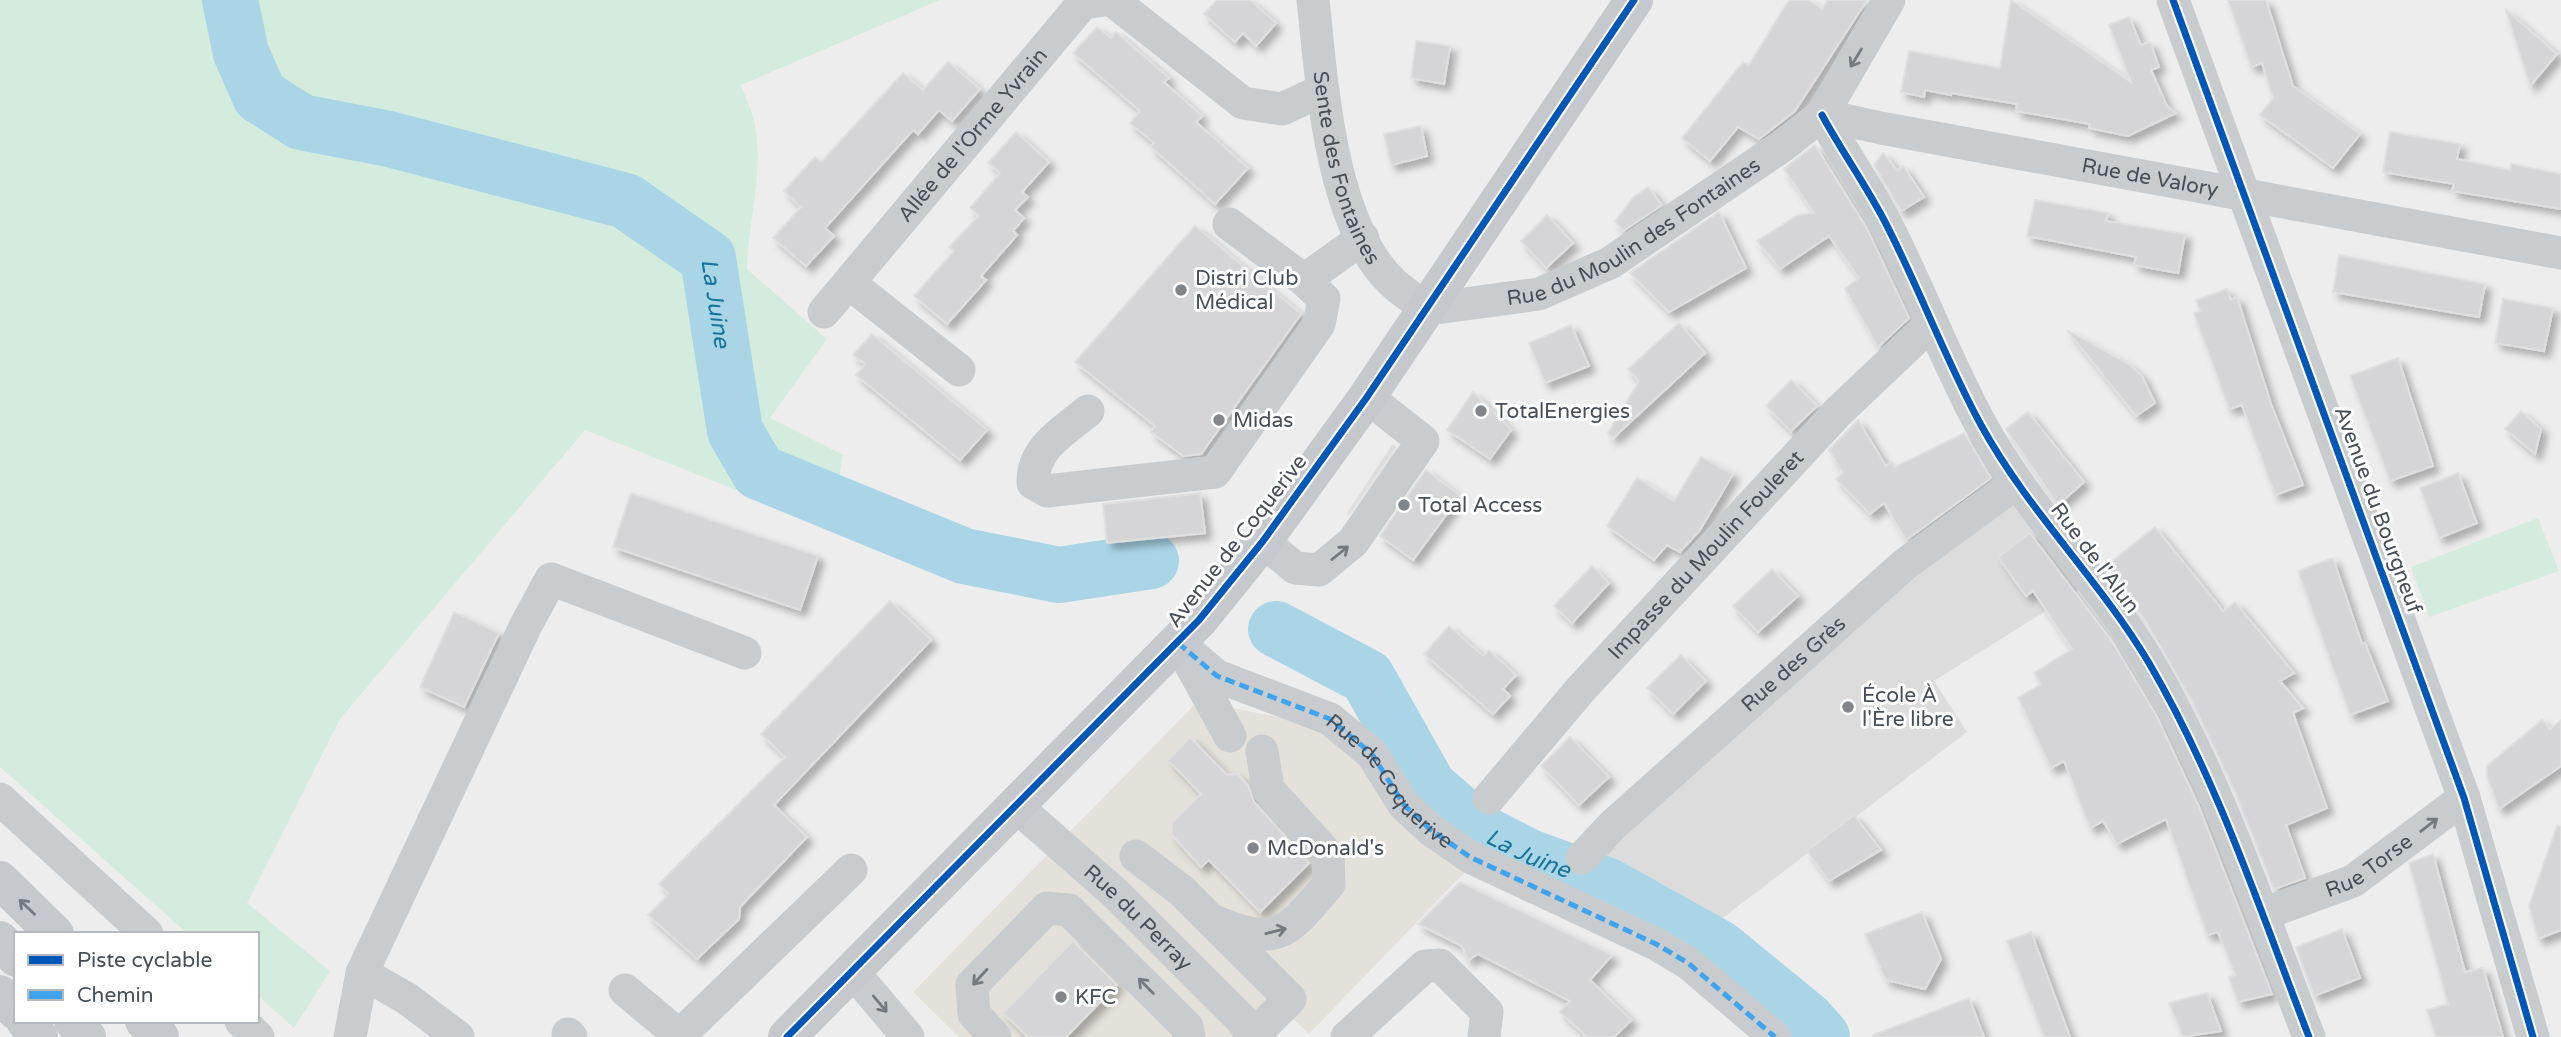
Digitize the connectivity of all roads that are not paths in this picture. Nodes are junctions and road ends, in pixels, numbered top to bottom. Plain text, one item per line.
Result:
1 (1104, 0) edge
2 (1112, 0) edge
3 (1313, 0) edge
4 (1634, 0) edge
5 (1889, 0) edge
6 (2173, 0) edge
7 (1323, 90) junction
8 (1822, 115) junction
9 (2245, 196) junction
10 (1229, 224) dead end
11 (1363, 238) junction
12 (2561, 253) edge
13 (1304, 280) junction
14 (849, 283) junction
15 (1428, 309) junction
16 (824, 312) dead end
17 (1932, 323) junction
18 (959, 370) dead end
19 (1367, 397) junction
20 (1088, 411) dead end
21 (2016, 483) junction
22 (1263, 541) junction
23 (1178, 643) junction
24 (745, 653) dead end
25 (1230, 736) dead end
26 (1262, 751) dead end
27 (1489, 798) dead end
28 (2464, 798) junction
29 (0, 799) edge
30 (1017, 807) junction
31 (1582, 858) dead end
32 (851, 870) dead end
33 (0, 880) edge
34 (1116, 894) junction
35 (2263, 914) junction
36 (1212, 920) junction
37 (53, 932) edge
38 (145, 932) edge
39 (0, 940) edge
40 (14, 956) edge
41 (853, 972) junction
42 (362, 973) junction
43 (625, 990) dead end
44 (0, 994) edge
45 (14, 1009) edge
46 (27, 1023) edge
47 (75, 1023) edge
48 (146, 1023) edge
49 (244, 1023) edge
50 (679, 1036) edge
51 (39, 1037) edge
52 (87, 1037) edge
53 (160, 1037) edge
54 (258, 1037) edge
55 (350, 1037) edge
56 (458, 1037) edge
57 (787, 1037) edge
58 (908, 1037) edge
59 (995, 1037) edge
60 (1189, 1037) edge
61 (1252, 1037) edge
62 (1347, 1037) edge
63 (1485, 1037) edge
64 (1775, 1037) edge
65 (2309, 1037) edge
66 (2533, 1037) edge

1 - 14 street, Allée de l'Orme Yvrain
2 - 7 street
3 - 7 street, Sente des Fontaines
4 - 15 main road, Avenue de Coquerive
5 -> 8 street
6 - 9 street, Avenue du Bourgneuf
7 - 11 street, Sente des Fontaines
8 - 9 street, Rue de Valory
8 - 15 street, Rue du Moulin des Fontaines
8 - 17 street, Rue de l'Alun
9 - 12 street, Rue de Valory
9 - 28 street, Avenue du Bourgneuf
10 - 13 street
11 - 13 street
11 - 15 street, Sente des Fontaines
13 - 20 street
14 - 16 street, Allée de l'Orme Yvrain
14 - 18 street
15 - 19 main road, Avenue de Coquerive
17 - 21 street, Rue de l'Alun
17 - 27 street, Impasse du Moulin Fouleret
19 - 22 main road, Avenue de Coquerive
22 -> 19 street
21 - 31 street, Rue des Grès
21 - 35 street, Rue de l'Alun
22 - 23 main road, Avenue de Coquerive
23 - 25 street
23 - 30 main road, Avenue de Coquerive
23 - 64 street, Rue de Coquerive
24 - 42 street
36 -> 26 street
35 -> 28 street, Rue Torse
28 - 66 street, Avenue du Bourgneuf
29 - 38 street
30 - 34 street, Rue du Perray
30 - 41 main road, Avenue de Coquerive
32 - 50 street
37 -> 33 main road
34 - 36 street
34 - 61 street, Rue du Perray
35 - 65 street, Rue de l'Alun
36 - 61 street
39 - 40 main road
41 - 57 main road, Avenue de Coquerive
41 -> 58 street
42 - 55 street
42 - 56 street
43 - 50 street
44 - 45 main road
46 - 51 main road
47 - 52 main road
48 - 53 main road
49 - 54 street
60 -> 59 street
62 - 63 street

